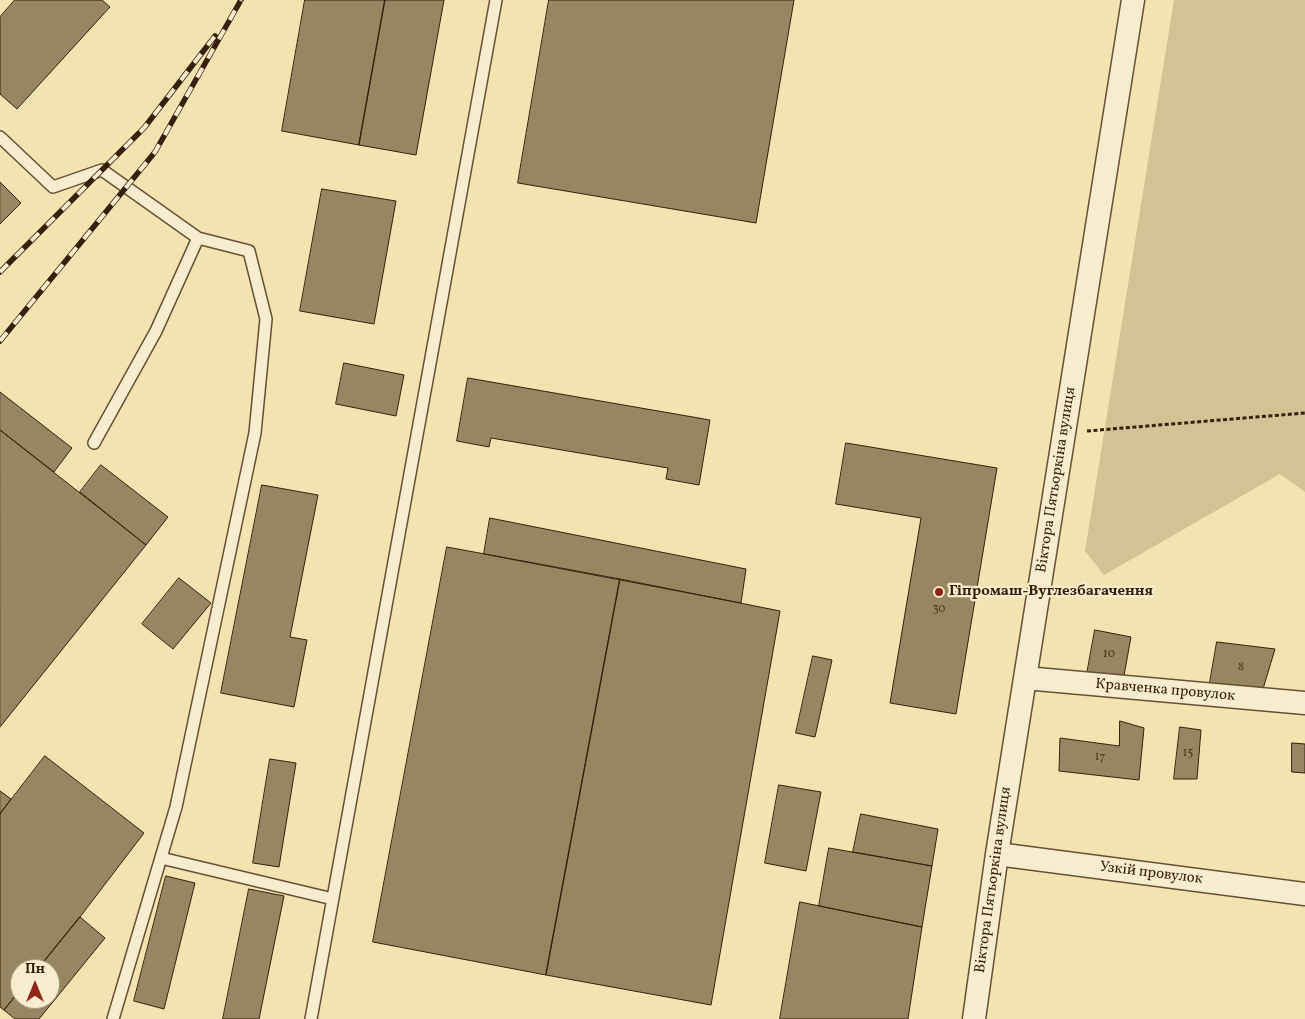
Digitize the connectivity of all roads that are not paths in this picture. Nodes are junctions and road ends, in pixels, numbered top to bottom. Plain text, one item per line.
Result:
1 (496, 0) edge
2 (1133, 0) edge
3 (0, 137) edge
4 (198, 238) junction
5 (94, 443) dead end
6 (1025, 678) junction
7 (1305, 703) edge
8 (997, 854) junction
9 (161, 858) junction
10 (1305, 894) edge
11 (333, 899) junction
12 (113, 1019) edge
13 (311, 1019) edge
14 (974, 1019) edge

1 - 11 lane
2 - 6 street, Віктора Пятьоркіна вулиця
3 - 4 lane
4 - 5 lane
4 - 9 lane
6 - 7 street, Кравченка провулок
6 - 8 street, Віктора Пятьоркіна вулиця
8 - 10 street, Узкій провулок
8 - 14 street, Віктора Пятьоркіна вулиця
9 - 11 lane
9 - 12 lane
11 - 13 lane

